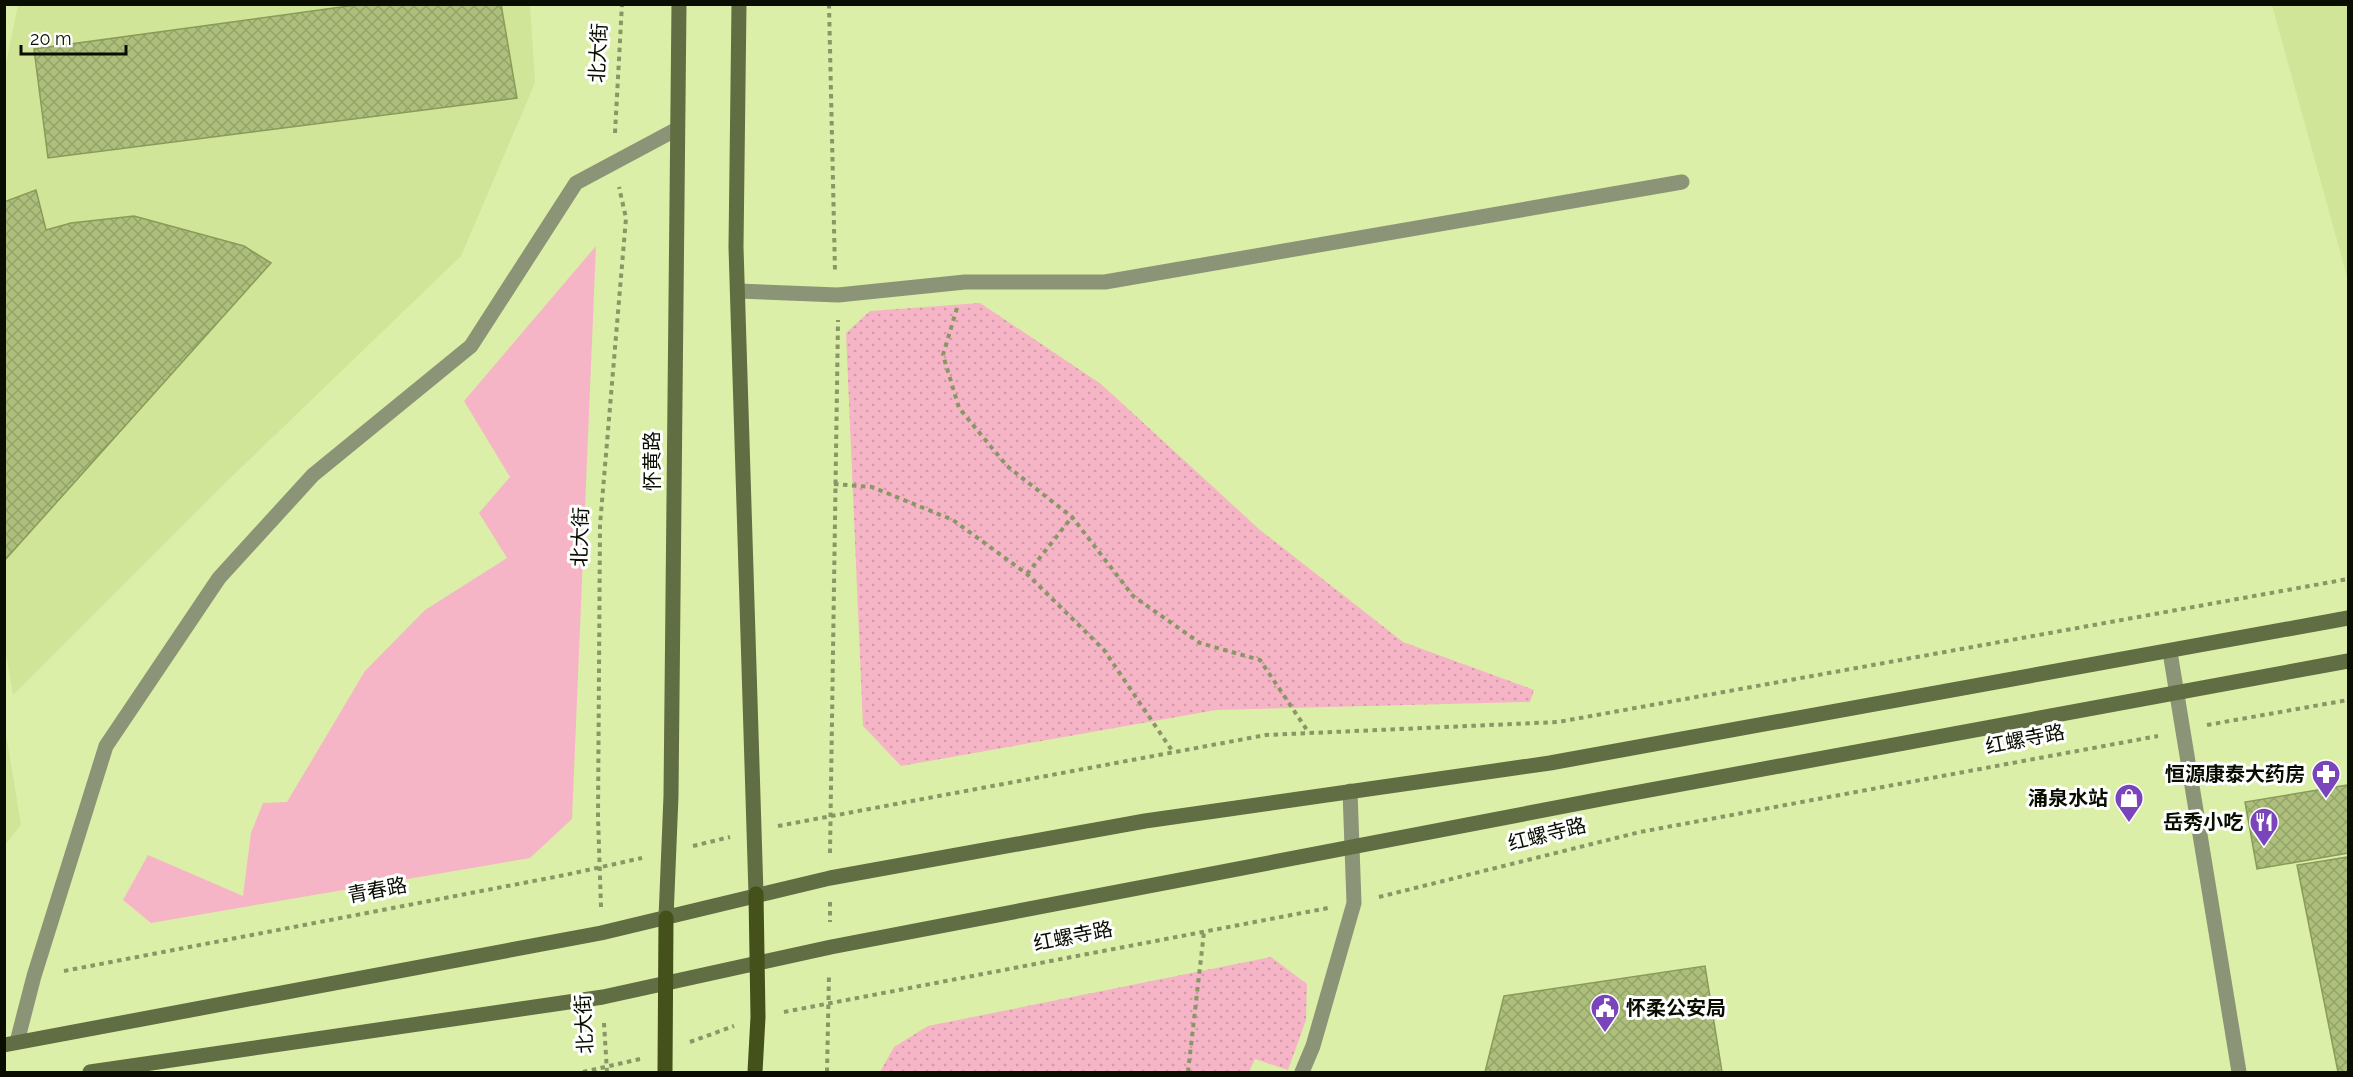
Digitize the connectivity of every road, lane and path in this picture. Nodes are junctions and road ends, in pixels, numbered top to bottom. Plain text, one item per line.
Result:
1 (622, 4) edge
2 (679, 4) edge
3 (739, 4) edge
4 (829, 4) edge
5 (677, 129) junction
6 (613, 163) junction
7 (1682, 182) dead end
8 (965, 282) junction
9 (738, 291) junction
10 (838, 295) junction
11 (834, 484) junction
12 (1072, 517) junction
13 (1027, 574) junction
14 (2349, 579) edge
15 (2349, 618) edge
16 (2170, 652) junction
17 (2349, 661) edge
18 (2177, 691) junction
19 (2349, 700) edge
20 (2184, 729) junction
21 (1309, 733) junction
22 (1173, 753) junction
23 (1350, 791) junction
24 (830, 814) junction
25 (756, 831) junction
26 (1351, 849) junction
27 (668, 852) junction
28 (601, 867) junction
29 (830, 878) junction
30 (756, 894) junction
31 (1354, 903) junction
32 (666, 918) junction
33 (1204, 932) junction
34 (601, 933) junction
35 (831, 947) junction
36 (756, 964) junction
37 (34, 976) junction
38 (666, 985) junction
39 (603, 997) junction
40 (828, 1003) junction
41 (758, 1017) junction
42 (11, 1043) edge
43 (90, 1072) edge
44 (607, 1072) edge
45 (666, 1072) edge
46 (755, 1072) edge
47 (826, 1072) edge
48 (1188, 1072) edge
49 (1302, 1072) edge
50 (2239, 1072) edge

1 - 6 path, 北大街
2 - 5 main road, 怀黄路
3 - 9 main road
4 - 10 path
5 - 6 street
5 - 27 main road, 怀黄路
6 - 28 path, 北大街
6 - 37 street
7 - 8 street
8 - 10 street
8 - 12 path
9 - 10 street
9 - 25 main road
10 - 11 path
11 - 13 path
11 - 24 path
12 - 13 path
12 - 21 path
13 - 22 path
14 - 21 path
15 - 16 main road
16 - 18 street
16 - 23 main road
17 - 18 main road, 红螺寺路
18 - 20 street
18 - 26 main road, 红螺寺路
19 - 20 path, 红螺寺路
20 - 31 path, 红螺寺路
20 - 50 street
21 - 22 path
22 - 24 path
23 - 26 street
23 - 29 main road
24 - 25 path
24 - 29 path
25 - 27 path, 青春路
25 - 30 main road
26 - 31 street
26 - 35 main road, 红螺寺路
27 - 28 path, 青春路
27 - 32 main road, 怀黄路
28 - 34 path, 北大街
28 - 37 path, 青春路
29 - 30 main road
29 - 35 path
30 - 32 main road
30 - 36 main road
31 - 33 path, 红螺寺路
31 - 49 street
32 - 34 main road
32 - 38 main road
33 - 40 path, 红螺寺路
33 - 48 path
34 - 42 main road
35 - 36 main road, 红螺寺路
35 - 40 path
36 - 38 main road
36 - 41 main road
37 - 42 street
38 - 39 main road
38 - 45 main road
39 - 43 main road
39 - 44 path, 北大街
40 - 41 path, 红螺寺路
40 - 47 path
41 - 46 main road

